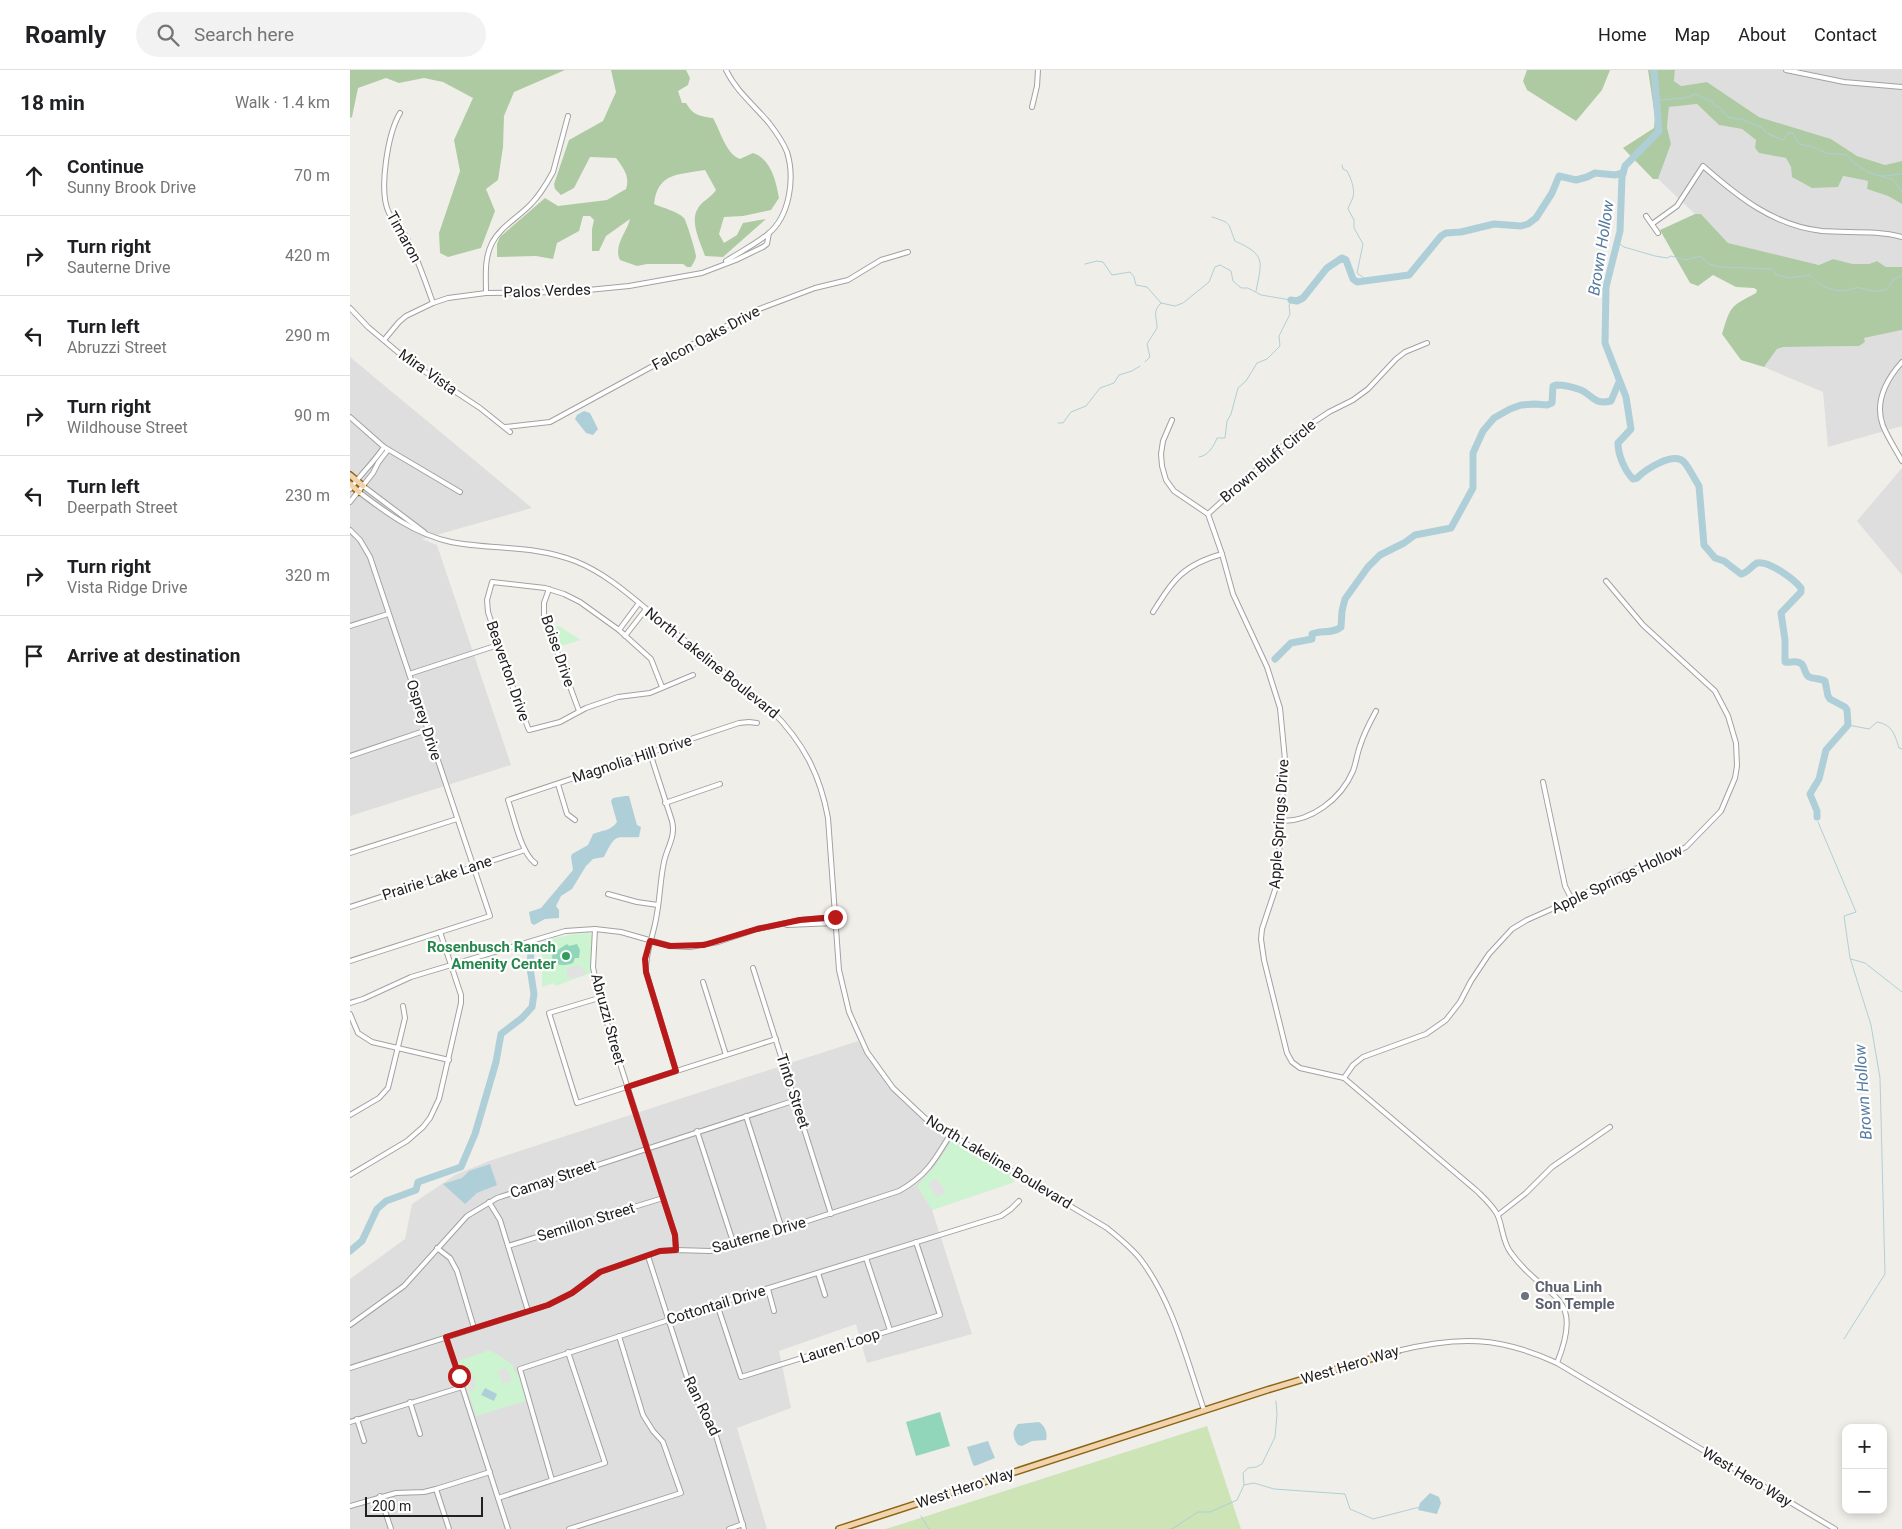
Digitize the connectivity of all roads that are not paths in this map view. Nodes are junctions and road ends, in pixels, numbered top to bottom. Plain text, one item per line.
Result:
1 (726, 70) edge
2 (1038, 70) edge
3 (1786, 70) edge
4 (1902, 88) edge
5 (1032, 107) dead end
6 (400, 113) dead end
7 (568, 116) dead end
8 (1646, 216) dead end
9 (1652, 224) junction
10 (769, 233) junction
11 (1658, 234) dead end
12 (1902, 237) edge
13 (908, 252) dead end
14 (721, 265) junction
15 (486, 293) junction
16 (433, 303) junction
17 (350, 308) edge
18 (384, 340) junction
19 (1427, 343) dead end
20 (1902, 362) edge
21 (350, 417) edge
22 (1172, 420) dead end
23 (506, 427) junction
24 (510, 432) dead end
25 (386, 448) junction
26 (1902, 461) edge
27 (350, 475) edge
28 (356, 480) junction
29 (351, 486) edge
30 (363, 486) junction
31 (359, 492) junction
32 (460, 492) dead end
33 (350, 502) edge
34 (1208, 514) junction
35 (350, 530) edge
36 (428, 535) junction
37 (1222, 554) junction
38 (1606, 581) dead end
39 (548, 589) junction
40 (640, 604) junction
41 (646, 609) junction
42 (1153, 612) dead end
43 (388, 614) junction
44 (350, 626) edge
45 (619, 630) junction
46 (625, 636) junction
47 (498, 645) junction
48 (409, 674) junction
49 (693, 675) dead end
50 (662, 688) junction
51 (580, 711) junction
52 (1376, 711) dead end
53 (757, 723) dead end
54 (427, 730) junction
55 (650, 753) junction
56 (350, 756) edge
57 (1542, 782) dead end
58 (558, 784) junction
59 (720, 784) dead end
60 (665, 803) junction
61 (457, 818) junction
62 (575, 820) dead end
63 (1281, 821) junction
64 (525, 850) junction
65 (350, 853) edge
66 (535, 863) dead end
67 (473, 867) junction
68 (608, 894) dead end
69 (1572, 900) junction
70 (658, 905) junction
71 (350, 907) edge
72 (835, 917) junction
73 (835, 923) junction
74 (782, 925) junction
75 (595, 929) junction
76 (440, 932) junction
77 (650, 941) junction
78 (350, 961) edge
79 (452, 965) junction
80 (753, 968) dead end
81 (703, 982) dead end
82 (599, 998) junction
83 (350, 1003) edge
84 (403, 1006) dead end
85 (350, 1014) edge
86 (776, 1040) junction
87 (398, 1048) junction
88 (726, 1055) junction
89 (449, 1060) junction
90 (676, 1071) junction
91 (1344, 1078) junction
92 (627, 1087) junction
93 (796, 1100) junction
94 (350, 1115) edge
95 (746, 1116) junction
96 (1610, 1127) dead end
97 (698, 1131) junction
98 (950, 1135) junction
99 (647, 1148) junction
100 (350, 1175) edge
101 (663, 1198) junction
102 (1019, 1201) dead end
103 (489, 1202) junction
104 (831, 1214) junction
105 (1498, 1215) junction
106 (782, 1229) junction
107 (916, 1242) junction
108 (734, 1245) junction
109 (508, 1246) junction
110 (437, 1248) junction
111 (676, 1250) junction
112 (648, 1256) junction
113 (866, 1258) junction
114 (818, 1273) junction
115 (768, 1289) junction
116 (825, 1295) dead end
117 (717, 1304) junction
118 (528, 1311) junction
119 (774, 1311) dead end
120 (669, 1320) junction
121 (350, 1324) edge
122 (474, 1328) junction
123 (890, 1330) junction
124 (620, 1336) junction
125 (446, 1337) junction
126 (1397, 1351) joint
127 (568, 1352) junction
128 (1557, 1363) junction
129 (351, 1366) edge
130 (462, 1387) junction
131 (410, 1402) junction
132 (1204, 1410) junction
133 (357, 1419) junction
134 (350, 1422) edge
135 (420, 1434) dead end
136 (364, 1441) dead end
137 (490, 1472) junction
138 (552, 1480) junction
139 (436, 1489) junction
140 (380, 1496) junction
141 (498, 1498) junction
142 (350, 1506) edge
143 (744, 1527) edge
144 (391, 1529) edge
145 (449, 1529) edge
146 (508, 1529) edge
147 (569, 1529) edge
148 (729, 1529) edge
149 (839, 1529) edge
150 (1835, 1529) edge

1 - 10 street, Palos Verdes
2 - 5 street
3 - 4 street
6 - 16 street, Timaron
7 - 15 street
8 - 9 street
9 - 11 street
9 - 12 street
10 - 14 street, Palos Verdes
10 - 14 street, Palos Verdes
13 - 23 street, Falcon Oaks Drive
14 - 15 street, Palos Verdes
15 - 16 street, Palos Verdes
16 - 18 street, Palos Verdes
17 - 18 street, Mira Vista
18 - 23 street, Mira Vista
19 - 34 street, Brown Bluff Circle
20 - 26 street
21 - 25 street
22 - 34 street
23 - 24 street, Mira Vista
25 - 28 street
25 - 30 street
25 - 32 street
27 - 28 main road, North Lakeline Boulevard
28 - 29 street
28 - 30 main road, North Lakeline Boulevard
29 - 31 main road, North Lakeline Boulevard
30 - 31 street
30 - 36 street, North Lakeline Boulevard
31 - 33 street
31 - 36 street, North Lakeline Boulevard
34 - 37 street, Apple Springs Drive
35 - 43 street, Osprey Drive
36 - 40 street, North Lakeline Boulevard
37 - 42 street
37 - 63 street, Apple Springs Drive
38 - 69 street, Apple Springs Hollow
39 - 45 street
39 - 47 street, Beaverton Drive
39 - 51 street, Boise Drive
40 - 41 street, North Lakeline Boulevard
40 - 45 street
41 - 46 street
41 - 72 street, North Lakeline Boulevard
43 - 44 street
43 - 48 street, Osprey Drive
45 - 46 street
46 - 50 street
47 - 48 street
47 - 51 street, Beaverton Drive
48 - 54 street, Osprey Drive
49 - 50 street
50 - 51 street
52 - 63 street
53 - 55 street, Magnolia Hill Drive
54 - 56 street
54 - 61 street, Osprey Drive
55 - 58 street, Magnolia Hill Drive
55 - 60 street
57 - 69 street
58 - 62 street
58 - 64 street, Magnolia Hill Drive
59 - 60 street
60 - 70 street
61 - 65 street
61 - 67 street, Osprey Drive
63 - 91 street, Apple Springs Drive
64 - 66 street
64 - 67 street, Prairie Lake Lane
67 - 71 street, Prairie Lake Lane
67 - 76 street, Osprey Drive
68 - 70 street
69 - 91 street, Apple Springs Hollow
70 - 77 street
72 - 73 street, North Lakeline Boulevard
72 - 74 street
73 - 74 street
73 - 98 street, North Lakeline Boulevard
74 - 77 street
75 - 77 street
75 - 79 street
75 - 82 street, Abruzzi Street
76 - 78 street
76 - 79 street
77 - 90 street
79 - 83 street
79 - 89 street
80 - 86 street, Tinto Street
81 - 88 street
82 - 92 street, Abruzzi Street
82 - 92 street
84 - 87 street
85 - 87 street
86 - 88 street
86 - 93 street, Tinto Street
87 - 89 street
87 - 94 street
88 - 90 street
89 - 100 street
90 - 92 street
91 - 105 street, Apple Springs Drive
92 - 99 street, Abruzzi Street
93 - 95 street, Camay Street
93 - 104 street, Tinto Street
95 - 97 street, Camay Street
95 - 106 street
96 - 105 street
97 - 99 street, Camay Street
97 - 108 street
98 - 104 street, Sauterne Drive
98 - 132 street, North Lakeline Boulevard
99 - 101 street, Abruzzi Street
99 - 103 street, Camay Street
101 - 109 street, Semillon Street
101 - 111 street, Abruzzi Street
102 - 107 street, Cottontail Drive
103 - 109 street
103 - 110 street, Camay Street
104 - 106 street, Sauterne Drive
105 - 128 street, Apple Springs Drive
106 - 108 street, Sauterne Drive
107 - 113 street, Cottontail Drive
107 - 123 street, Lauren Loop
108 - 111 street, Sauterne Drive
109 - 118 street
110 - 121 street, Camay Street
110 - 122 street
111 - 112 street, Sauterne Drive
112 - 118 street, Sauterne Drive
112 - 120 street, Ran Road
113 - 114 street, Cottontail Drive
113 - 123 street
114 - 115 street, Cottontail Drive
114 - 116 street
115 - 117 street, Cottontail Drive
115 - 119 street
117 - 120 street, Cottontail Drive
117 - 123 street, Lauren Loop
118 - 122 street, Sauterne Drive
120 - 124 street, Cottontail Drive
120 - 143 street, Ran Road
122 - 125 street, Sauterne Drive
124 - 127 street, Cottontail Drive
124 - 147 street
125 - 129 street, Sauterne Drive
125 - 130 street
126 - 128 street, West Hero Way
126 - 132 main road, West Hero Way
127 - 138 street, Cottontail Drive
127 - 138 street
128 - 150 street, West Hero Way
130 - 131 street
130 - 137 street
131 - 133 street
131 - 135 street
132 - 149 main road, West Hero Way
133 - 134 street
133 - 136 street
137 - 139 street
137 - 141 street
138 - 141 street
139 - 140 street
139 - 145 street
140 - 142 street
140 - 144 street
141 - 146 street
143 - 148 street

